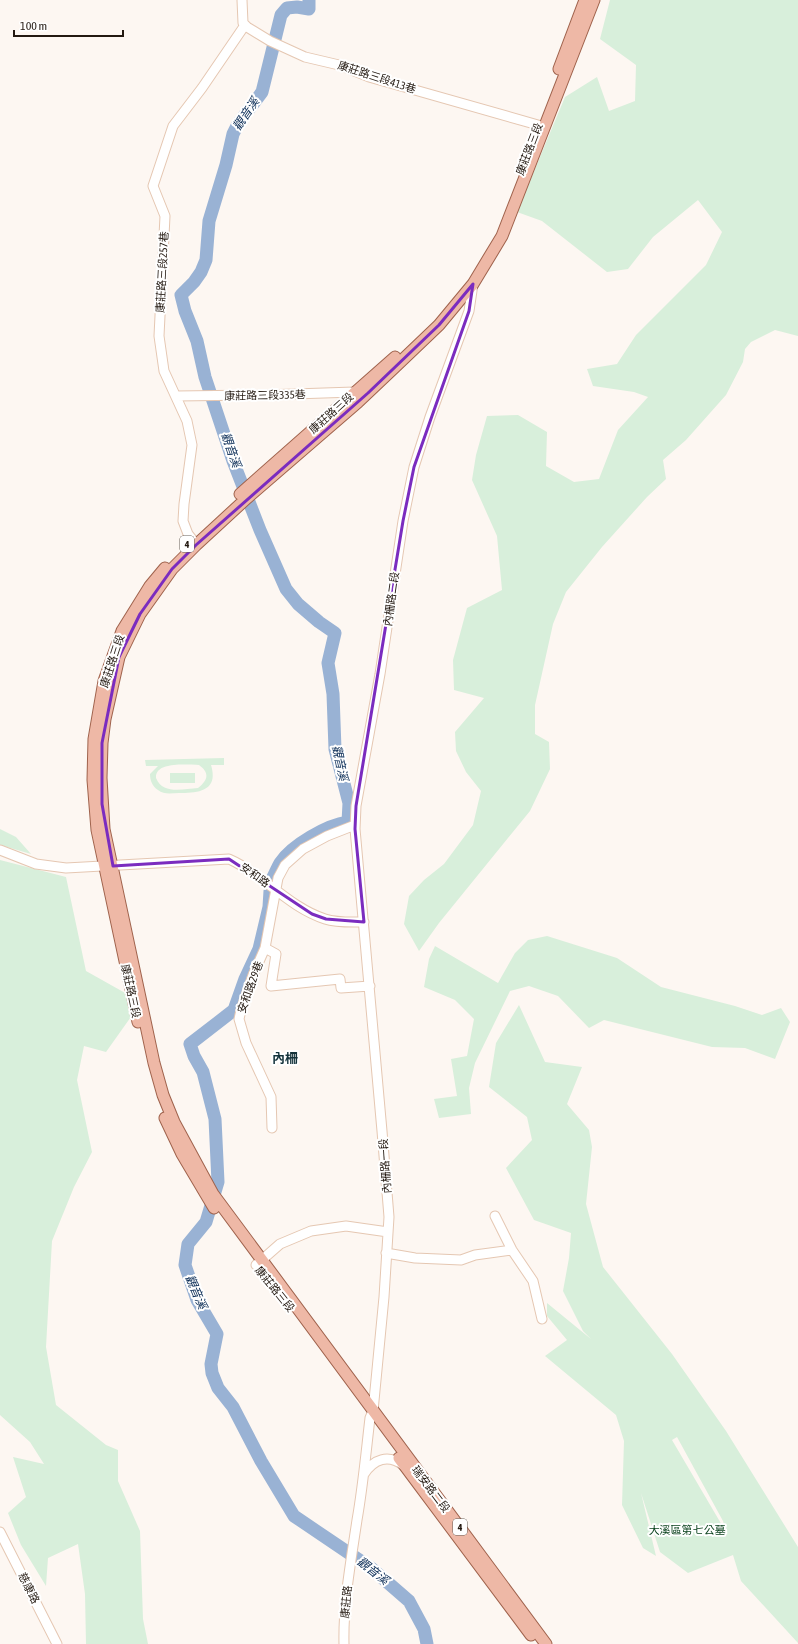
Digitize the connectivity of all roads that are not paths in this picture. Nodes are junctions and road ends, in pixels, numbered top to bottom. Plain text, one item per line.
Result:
1 (242, 0) edge
2 (585, 0) edge
3 (594, 0) edge
4 (245, 25) junction
5 (538, 125) junction
6 (474, 284) junction
7 (354, 392) junction
8 (176, 396) junction
9 (192, 539) junction
10 (355, 825) junction
11 (0, 850) edge
12 (108, 866) junction
13 (276, 890) junction
14 (364, 922) junction
15 (265, 948) junction
16 (370, 986) junction
17 (272, 1128) dead end
18 (495, 1216) dead end
19 (388, 1232) junction
20 (512, 1250) junction
21 (386, 1253) junction
22 (258, 1262) junction
23 (542, 1319) dead end
24 (372, 1414) junction
25 (405, 1466) junction
26 (363, 1475) junction
27 (0, 1532) edge
28 (56, 1644) edge
29 (344, 1644) edge
30 (537, 1644) edge
31 (546, 1644) edge

1 - 4 street
2 - 5 main road, 康莊路三段 / 4
3 - 6 main road, 康莊路三段 / 4
4 - 5 street, 康莊路三段413巷
4 - 8 street, 康莊路三段257巷
5 - 7 main road, 康莊路三段 / 4
6 - 10 street, 內柵路二段
6 - 12 main road, 康莊路三段 / 4
7 - 8 street, 康莊路三段335巷
7 - 9 main road, 康莊路三段 / 4
8 - 9 street, 康莊路三段257巷
9 - 12 main road, 康莊路三段 / 4
10 - 13 street, 安和路29巷
10 - 14 street, 內柵路二段
11 - 12 street, 安和路
12 - 13 street, 安和路
12 - 22 main road, 康莊路三段 / 4
13 - 14 street, 安和路
13 - 15 street, 安和路29巷
14 - 16 street, 內柵路一段
15 - 16 street
15 - 17 street, 安和路29巷
16 - 19 street, 內柵路一段
18 - 20 street
19 - 21 street, 內柵路一段
19 - 22 street
20 - 21 street
20 - 23 street
21 - 24 street, 內柵路一段
22 - 24 main road, 康莊路三段 / 4
24 - 25 main road, 4
24 - 26 street
24 - 31 main road, 瑞安路二段 / 4
25 - 26 street
25 - 30 main road, 瑞安路二段 / 4
26 - 29 street, 康莊路
27 - 28 street, 慈康路

